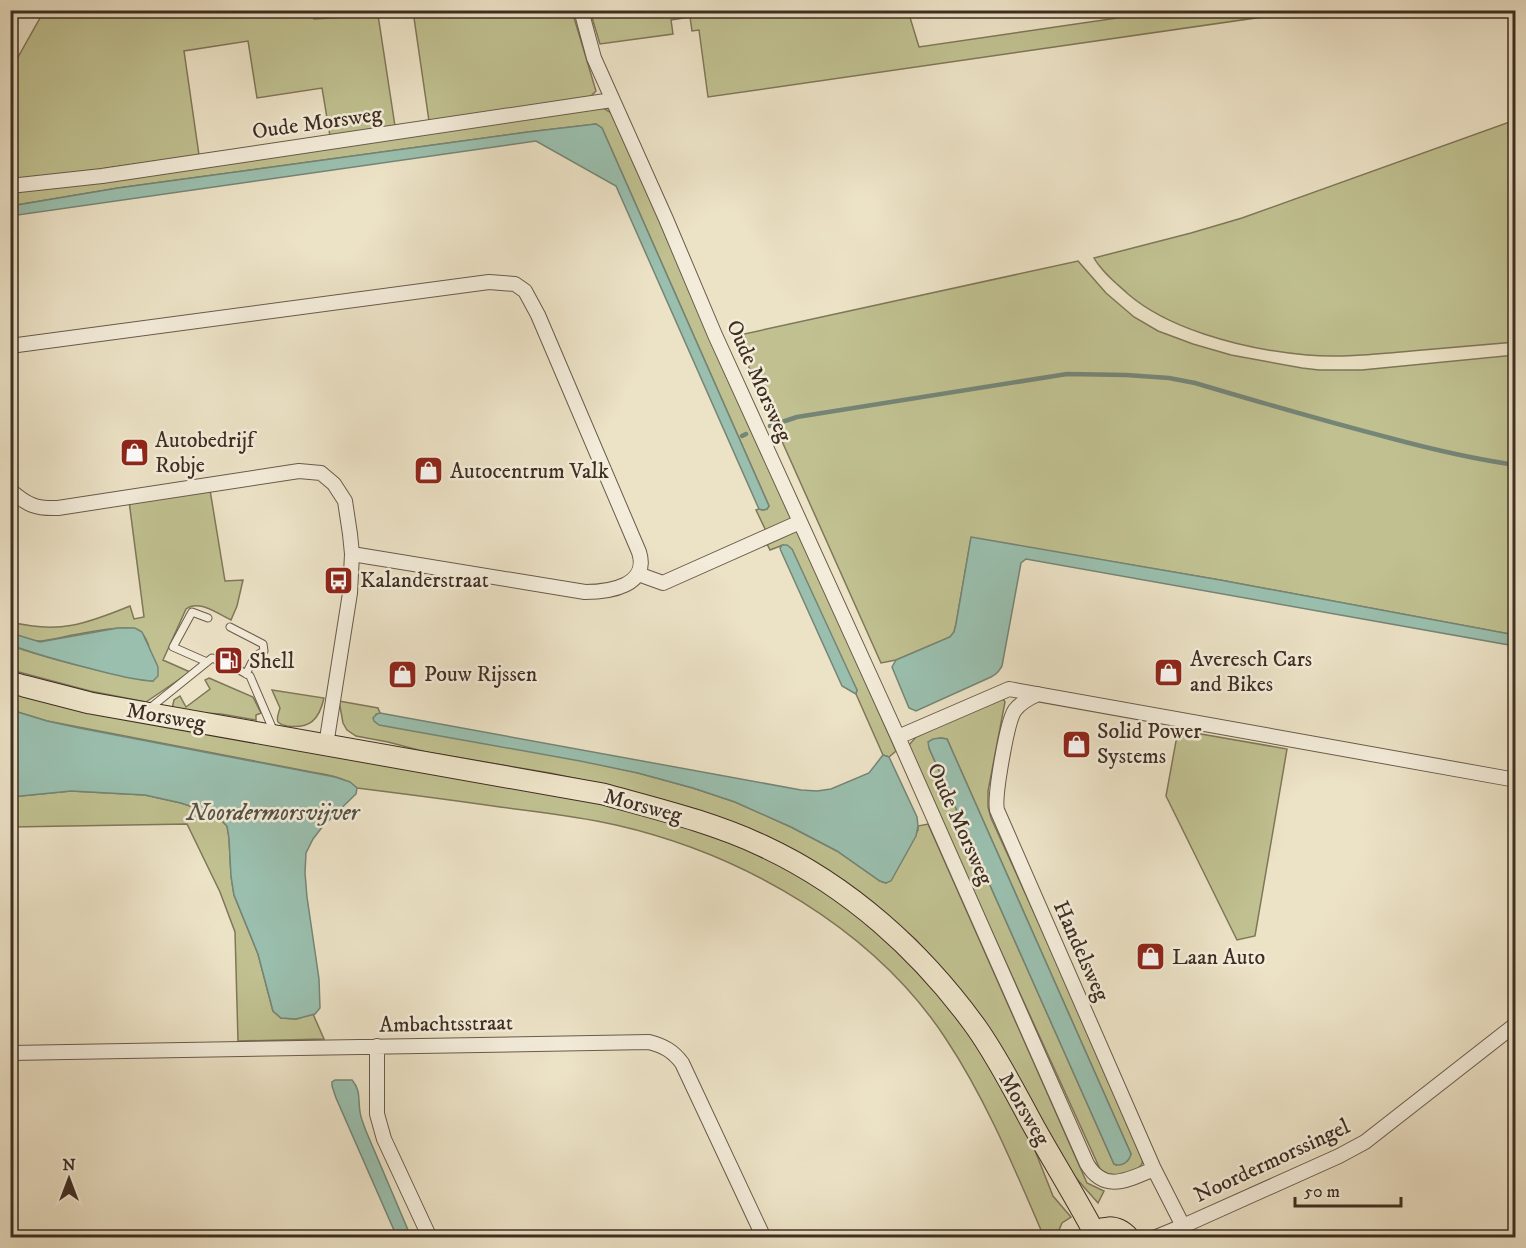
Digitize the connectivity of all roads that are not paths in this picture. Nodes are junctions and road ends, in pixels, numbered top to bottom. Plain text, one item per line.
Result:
1 (581, 10) edge
2 (612, 100) junction
3 (10, 186) edge
4 (10, 346) edge
5 (10, 490) edge
6 (800, 522) junction
7 (351, 554) junction
8 (638, 574) junction
9 (208, 618) dead end
10 (230, 627) dead end
11 (207, 662) junction
12 (222, 662) dead end
13 (10, 682) edge
14 (1038, 694) junction
15 (145, 713) junction
16 (276, 737) junction
17 (898, 737) junction
18 (326, 745) junction
19 (1515, 780) edge
20 (1515, 1024) edge
21 (377, 1046) junction
22 (10, 1053) edge
23 (1154, 1169) junction
24 (1183, 1226) junction
25 (1091, 1235) edge
26 (430, 1238) edge
27 (764, 1238) edge
28 (1129, 1238) edge
29 (1154, 1238) edge

1 - 2 street
2 - 3 street, Oude Morsweg
2 - 6 street, Oude Morsweg
4 - 8 street
5 - 7 street
6 - 8 street
6 - 17 street, Oude Morsweg
7 - 8 street
7 - 18 street
9 - 11 lane
10 - 16 lane
11 - 12 lane
11 - 15 lane
13 - 15 main road, Morsweg
14 - 17 street
14 - 19 street
14 - 23 street, Handelsweg
15 - 16 main road, Morsweg
16 - 18 main road, Morsweg
17 - 23 street, Oude Morsweg
18 - 25 main road, Morsweg
20 - 24 street, Noordermorssingel
21 - 22 street, Ambachtsstraat
21 - 26 street
21 - 27 street, Ambachtsstraat
23 - 24 street, Handelsweg
24 - 29 street, Noordermorssingel
25 - 28 main road

